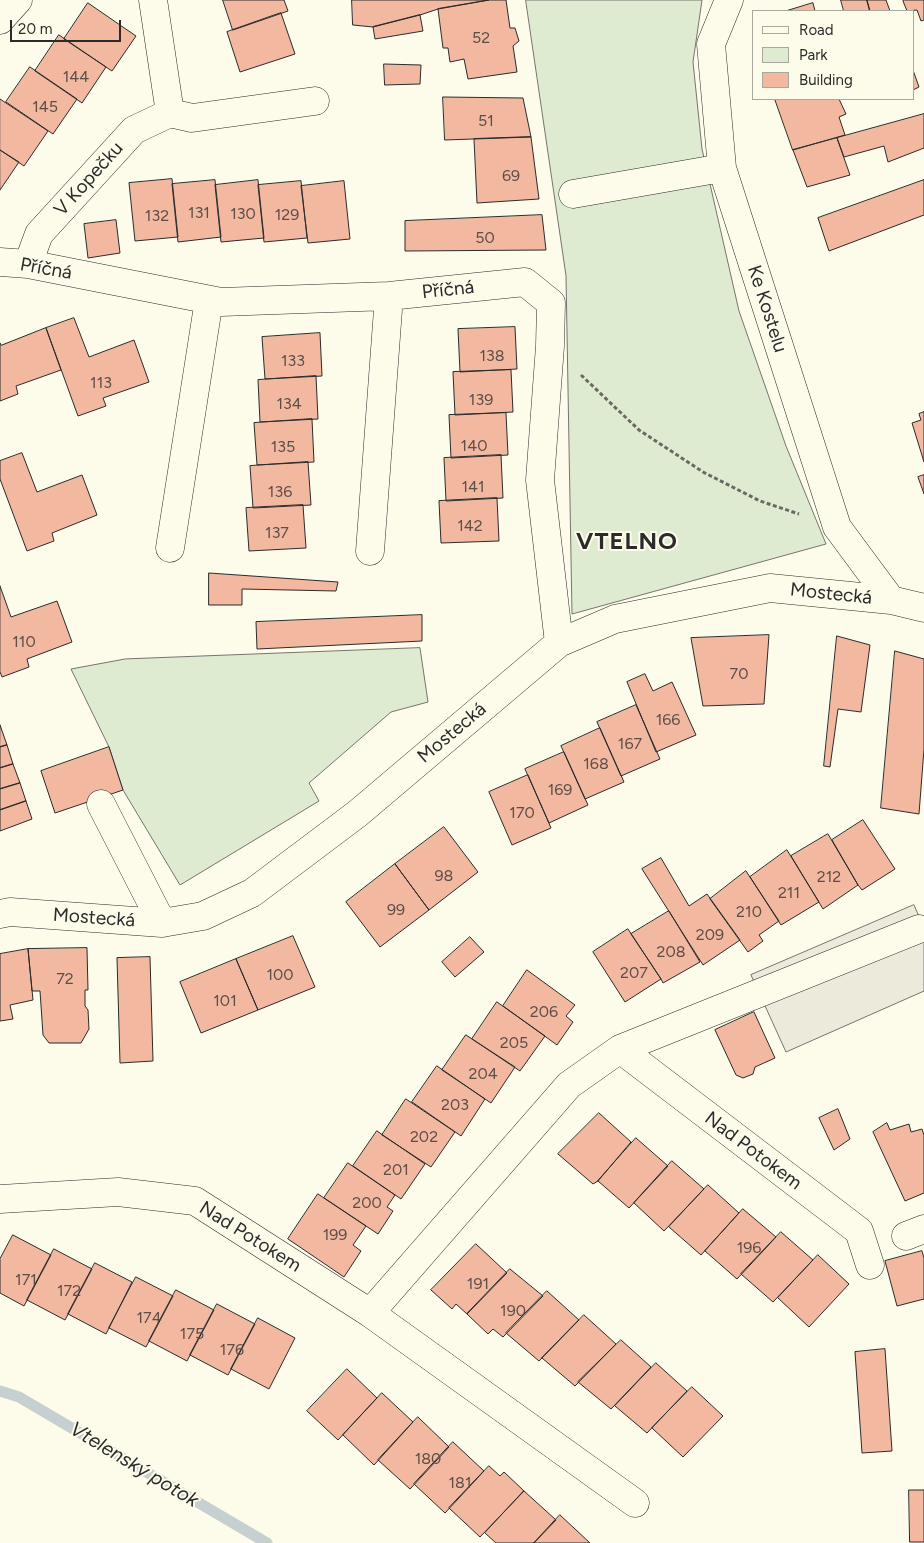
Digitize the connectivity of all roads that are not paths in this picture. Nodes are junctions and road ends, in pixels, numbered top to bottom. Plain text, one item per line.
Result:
1 (18, 0) edge
2 (153, 0) edge
3 (728, 0) edge
4 (0, 20) edge
5 (315, 101) dead end
6 (170, 113) junction
7 (722, 168) junction
8 (573, 194) dead end
9 (0, 262) edge
10 (28, 264) junction
11 (389, 296) junction
12 (208, 300) junction
13 (170, 548) dead end
14 (370, 551) dead end
15 (891, 600) junction
16 (924, 608) edge
17 (560, 643) junction
18 (101, 804) dead end
19 (0, 914) edge
20 (162, 923) junction
21 (919, 929) dead end
22 (620, 1049) junction
23 (0, 1199) edge
24 (870, 1265) dead end
25 (370, 1314) junction
26 (635, 1503) dead end

1 - 4 street
2 - 6 street
3 - 7 street, Ke Kostelu
5 - 6 street
6 - 10 street, V Kopečku
7 - 8 street
7 - 15 street, Ke Kostelu
9 - 10 street, Příčná
10 - 12 street, Příčná
11 - 12 street, Příčná
11 - 14 street
11 - 17 street, Příčná
12 - 13 street
15 - 16 street, Mostecká
15 - 17 street, Mostecká
17 - 20 street, Mostecká
18 - 20 street
19 - 20 street, Mostecká
21 - 22 street
22 - 24 street, Nad Potokem
22 - 25 street
23 - 25 street, Nad Potokem
25 - 26 street, Nad Potokem

